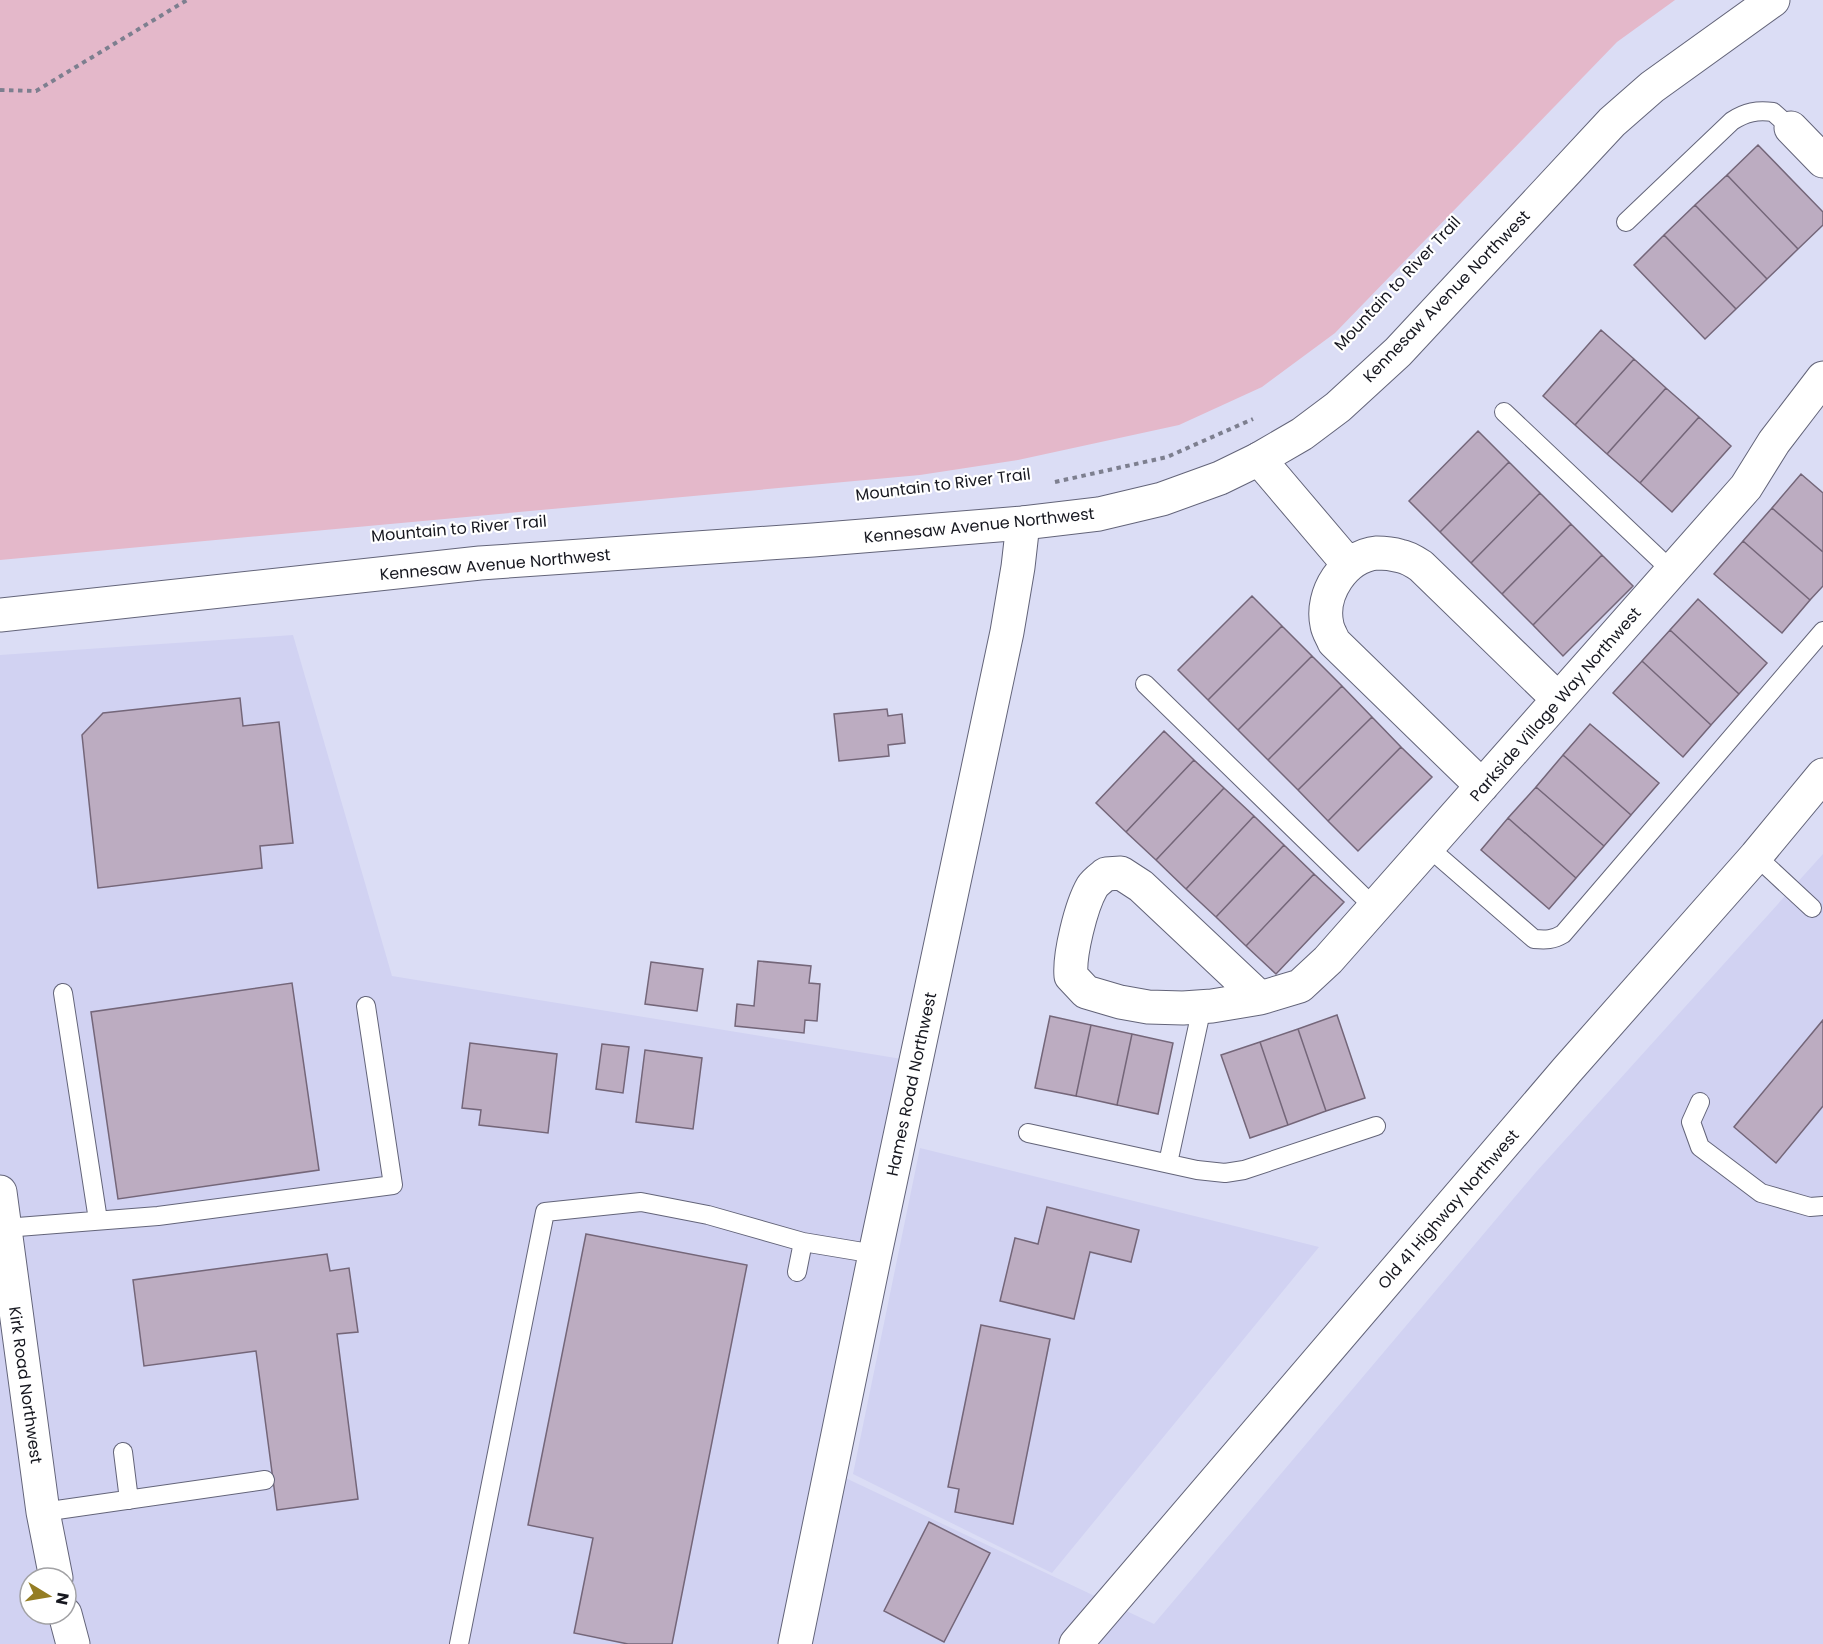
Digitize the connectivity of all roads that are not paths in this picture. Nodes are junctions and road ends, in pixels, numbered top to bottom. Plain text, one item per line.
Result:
1 (1773, 0) edge
2 (1791, 128) joint
3 (1823, 161) edge
4 (1626, 222) dead end
5 (1823, 378) edge
6 (1504, 412) dead end
7 (1259, 459) junction
8 (1023, 523) junction
9 (1349, 565) junction
10 (1672, 571) junction
11 (0, 615) edge
12 (1823, 631) edge
13 (1145, 684) dead end
14 (1558, 699) junction
15 (1823, 776) edge
16 (1482, 786) junction
17 (1428, 847) junction
18 (1756, 855) junction
19 (1375, 908) junction
20 (1812, 908) dead end
21 (63, 993) dead end
22 (1260, 998) junction
23 (366, 1006) dead end
24 (1203, 1007) junction
25 (1700, 1102) dead end
26 (1376, 1126) dead end
27 (1028, 1132) dead end
28 (1168, 1163) junction
29 (0, 1192) edge
30 (1823, 1206) edge
31 (98, 1220) junction
32 (5, 1228) junction
33 (803, 1242) junction
34 (875, 1254) junction
35 (797, 1272) dead end
36 (123, 1452) dead end
37 (265, 1480) dead end
38 (129, 1500) junction
39 (43, 1512) junction
40 (54, 1566) edge
41 (68, 1626) edge
42 (73, 1644) edge
43 (459, 1644) edge
44 (795, 1644) edge
45 (1076, 1644) edge

1 - 7 street, Kennesaw Avenue Northwest
2 - 3 street
2 - 4 lane
5 - 10 street, Parkside Village Way Northwest
6 - 10 lane
7 - 8 street, Kennesaw Avenue Northwest
7 - 9 street
8 - 11 street, Kennesaw Avenue Northwest
8 - 34 street, Hames Road Northwest
9 - 14 street
9 - 16 street
10 - 14 street, Parkside Village Way Northwest
12 - 17 lane
13 - 19 lane
14 - 16 street, Parkside Village Way Northwest
15 - 18 street, Old 41 Highway Northwest
16 - 17 street, Parkside Village Way Northwest
17 - 19 street, Parkside Village Way Northwest
18 - 20 lane
18 - 45 street, Old 41 Highway Northwest
19 - 22 street, Parkside Village Way Northwest
21 - 31 lane
22 - 24 street, Parkside Village Way Northwest
22 - 24 street, Parkside Village Way Northwest
23 - 31 lane
24 - 28 lane
25 - 30 lane
26 - 28 lane
27 - 28 lane
29 - 32 street, Kirk Road Northwest
31 - 32 lane
32 - 39 street, Kirk Road Northwest
33 - 34 lane
33 - 35 lane
33 - 43 lane
34 - 44 street, Hames Road Northwest
36 - 38 lane
37 - 38 lane
38 - 39 lane
39 - 40 street, Kirk Road Northwest
41 - 42 street

